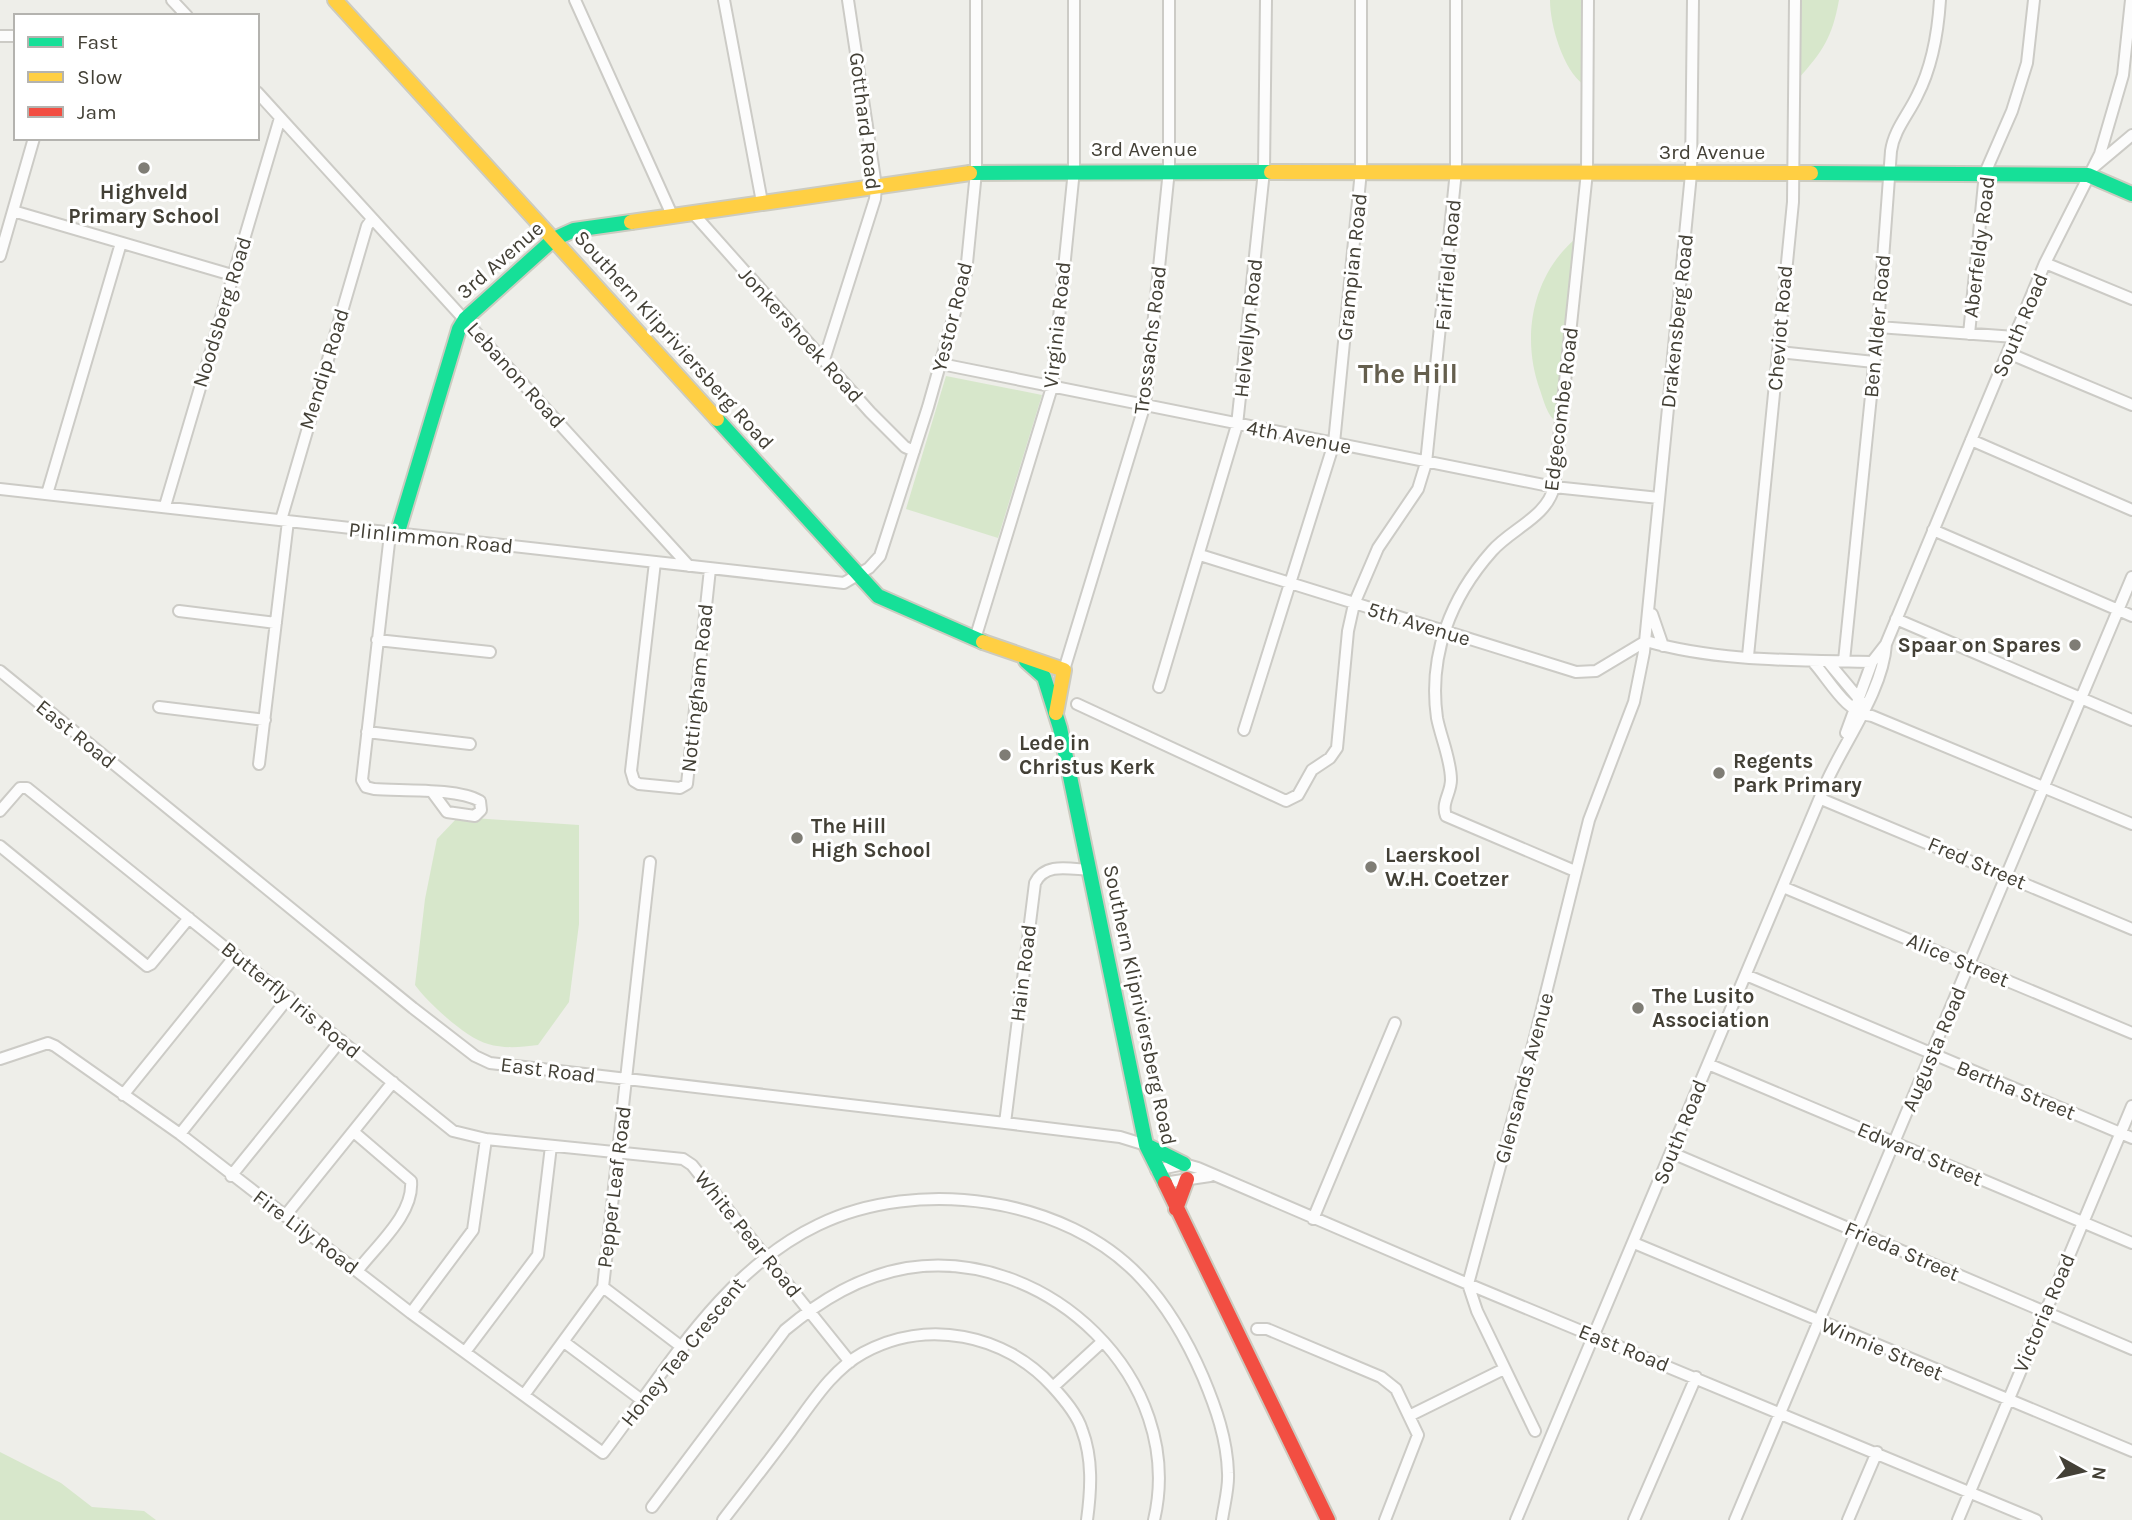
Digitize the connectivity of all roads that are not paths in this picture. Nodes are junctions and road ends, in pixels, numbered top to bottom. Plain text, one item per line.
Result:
1 (172, 0) edge
2 (335, 0) edge
3 (575, 0) edge
4 (724, 0) edge
5 (848, 0) edge
6 (976, 0) edge
7 (1074, 0) edge
8 (1169, 0) edge
9 (1266, 0) edge
10 (1361, 0) edge
11 (1456, 0) edge
12 (1588, 0) edge
13 (1693, 0) edge
14 (1795, 0) edge
15 (1940, 0) edge
16 (2034, 0) edge
17 (2130, 0) edge
18 (185, 14) edge
19 (259, 94) edge
20 (280, 118) junction
21 (2132, 135) edge
22 (33, 140) edge
23 (1074, 170) junction
24 (1169, 170) junction
25 (1265, 171) junction
26 (1361, 171) junction
27 (2091, 171) junction
28 (976, 172) junction
29 (1456, 172) junction
30 (1587, 172) junction
31 (1794, 173) junction
32 (1985, 173) junction
33 (1691, 174) junction
34 (1890, 175) junction
35 (876, 186) junction
36 (2132, 194) edge
37 (762, 202) junction
38 (13, 211) junction
39 (692, 212) junction
40 (672, 215) junction
41 (372, 219) junction
42 (554, 239) junction
43 (121, 243) junction
44 (0, 256) edge
45 (2045, 263) junction
46 (232, 275) junction
47 (2132, 299) edge
48 (465, 318) junction
49 (1878, 327) junction
50 (1969, 334) junction
51 (2015, 338) junction
52 (1779, 352) junction
53 (2008, 353) junction
54 (824, 360) junction
55 (1874, 362) junction
56 (941, 364) junction
57 (1052, 387) junction
58 (1145, 404) junction
59 (2132, 405) edge
60 (1237, 425) junction
61 (1971, 440) junction
62 (1334, 443) junction
63 (914, 451) junction
64 (1426, 463) junction
65 (1554, 487) junction
66 (0, 489) edge
67 (47, 494) junction
68 (1659, 498) junction
69 (165, 506) junction
70 (2132, 510) edge
71 (285, 521) junction
72 (1933, 530) junction
73 (393, 534) junction
74 (1200, 555) junction
75 (655, 562) junction
76 (689, 566) junction
77 (710, 569) junction
78 (859, 575) junction
79 (2132, 577) edge
80 (1291, 583) junction
81 (1650, 601) junction
82 (1354, 604) junction
83 (2118, 610) junction
84 (179, 611) dead end
85 (2132, 616) edge
86 (1896, 620) junction
87 (276, 623) junction
88 (1444, 631) junction
89 (975, 639) junction
90 (377, 640) junction
91 (1886, 644) junction
92 (1642, 647) junction
93 (1668, 648) junction
94 (491, 652) dead end
95 (1019, 656) junction
96 (1748, 656) junction
97 (1844, 661) junction
98 (1872, 662) junction
99 (1814, 663) junction
100 (1829, 663) junction
101 (1064, 670) junction
102 (4, 674) edge
103 (0, 687) edge
104 (1159, 687) dead end
105 (2080, 698) junction
106 (1077, 704) dead end
107 (159, 707) dead end
108 (1862, 708) junction
109 (1056, 713) junction
110 (265, 720) junction
111 (2132, 720) edge
112 (1244, 730) dead end
113 (367, 732) junction
114 (470, 744) dead end
115 (260, 764) dead end
116 (2045, 788) junction
117 (433, 793) dead end
118 (1821, 799) junction
119 (0, 811) edge
120 (2132, 824) edge
121 (0, 846) edge
122 (650, 862) dead end
123 (1089, 870) junction
124 (1575, 871) junction
125 (2007, 876) junction
126 (1783, 887) junction
127 (189, 918) junction
128 (2132, 929) edge
129 (236, 955) junction
130 (1969, 965) junction
131 (1746, 975) junction
132 (289, 997) junction
133 (1395, 1023) dead end
134 (2132, 1033) edge
135 (341, 1040) junction
136 (1931, 1055) junction
137 (0, 1059) edge
138 (1708, 1064) junction
139 (626, 1080) junction
140 (393, 1082) junction
141 (123, 1095) junction
142 (2132, 1105) edge
143 (1005, 1122) junction
144 (355, 1133) junction
145 (2120, 1133) junction
146 (180, 1134) junction
147 (2132, 1138) edge
148 (485, 1139) junction
149 (1894, 1142) junction
150 (1146, 1145) junction
151 (551, 1146) junction
152 (619, 1153) junction
153 (1672, 1153) junction
154 (1184, 1164) junction
155 (231, 1176) junction
156 (1160, 1176) junction
157 (1213, 1177) junction
158 (1187, 1179) junction
159 (1176, 1209) junction
160 (285, 1216) junction
161 (1313, 1219) junction
162 (2082, 1222) junction
163 (1854, 1232) junction
164 (1634, 1243) junction
165 (2132, 1243) edge
166 (765, 1256) junction
167 (358, 1270) junction
168 (1468, 1284) junction
169 (603, 1287) junction
170 (809, 1310) junction
171 (2045, 1311) junction
172 (411, 1313) junction
173 (1818, 1322) junction
174 (1257, 1329) dead end
175 (1592, 1336) junction
176 (564, 1342) junction
177 (1102, 1342) junction
178 (683, 1348) junction
179 (2132, 1349) edge
180 (465, 1352) junction
181 (850, 1362) junction
182 (1504, 1369) junction
183 (1696, 1377) junction
184 (1053, 1387) junction
185 (524, 1395) junction
186 (643, 1401) junction
187 (2008, 1401) junction
188 (1780, 1412) junction
189 (1411, 1415) junction
190 (1535, 1431) dead end
191 (2132, 1451) edge
192 (1877, 1452) junction
193 (603, 1453) joint
194 (1970, 1491) junction
195 (652, 1507) dead end
196 (723, 1520) edge
197 (1087, 1520) edge
198 (1154, 1520) edge
199 (1222, 1520) edge
200 (1328, 1520) edge
201 (1385, 1520) edge
202 (1516, 1520) edge
203 (1634, 1520) edge
204 (1735, 1520) edge
205 (1849, 1520) edge
206 (1958, 1520) edge
207 (2036, 1520) edge

1 - 18 street
2 - 42 street, Southern Klipriviersberg Road
3 - 40 street
4 - 37 street
5 - 35 street, Gotthard Road
6 - 28 street, Yestor Road
7 - 23 street, Virginia Road
8 - 24 street, Trossachs Road
9 - 25 street, Helvellyn Road
10 - 26 street, Grampian Road
11 - 29 street, Fairfield Road
12 - 30 street, Edgecombe Road
13 - 33 street, Drakensberg Road
14 - 31 street, Cheviot Road
15 - 34 street, Ben Alder Road
16 - 32 street, Aberfeldy Road
17 - 27 street, South Road
19 - 20 street, Lebanon Road
20 - 41 street, Lebanon Road
20 - 46 street, Noodsberg Road
21 - 27 street
22 - 38 street
23 - 24 street, 3rd Avenue
23 - 28 street, 3rd Avenue
23 - 57 street, Virginia Road
24 - 25 street, 3rd Avenue
24 - 58 street, Trossachs Road
25 - 26 street, 3rd Avenue
25 - 60 street, Helvellyn Road
26 - 29 street, 3rd Avenue
26 - 62 street, Grampian Road
27 - 32 street, 3rd Avenue
27 - 36 street
27 - 45 street, South Road
28 - 35 street, 3rd Avenue
28 - 56 street, Yestor Road
29 - 30 street, 3rd Avenue
29 - 64 street, Fairfield Road
30 - 33 street, 3rd Avenue
30 - 65 street, Edgecombe Road
31 - 33 street, 3rd Avenue
31 - 34 street, 3rd Avenue
31 - 52 street, Cheviot Road
32 - 34 street, 3rd Avenue
32 - 50 street, Aberfeldy Road
33 - 68 street, Drakensberg Road
34 - 49 street, Ben Alder Road
35 - 37 street, 3rd Avenue
35 - 54 street, Gotthard Road
37 - 39 street, 3rd Avenue
38 - 43 street
38 - 44 street
39 - 40 street, 3rd Avenue
39 - 54 street, Jonkershoek Road
40 - 42 street, 3rd Avenue
41 - 48 street, Lebanon Road
41 - 71 street, Mendip Road
42 - 48 street, 3rd Avenue
42 - 78 street, Southern Klipriviersberg Road
43 - 46 street
43 - 67 street
45 - 47 street
45 - 51 street, South Road
46 - 69 street, Noodsberg Road
48 - 73 street, 3rd Avenue
48 - 76 street, Lebanon Road
49 - 50 street
49 - 55 street, Ben Alder Road
50 - 51 street
51 - 53 street, South Road
52 - 55 street
52 - 96 street, Cheviot Road
53 - 59 street
53 - 61 street, South Road
54 - 63 street, Jonkershoek Road
55 - 97 street, Ben Alder Road
56 - 57 street, 4th Avenue
56 - 63 street, Yestor Road
57 - 58 street, 4th Avenue
57 - 89 street, Virginia Road
58 - 60 street, 4th Avenue
58 - 101 street, Trossachs Road
60 - 62 street, 4th Avenue
60 - 74 street, Helvellyn Road
61 - 70 street
61 - 72 street, South Road
62 - 64 street, 4th Avenue
62 - 80 street, Grampian Road
63 - 78 street, Yestor Road
64 - 65 street, 4th Avenue
64 - 82 street, Fairfield Road
65 - 68 street, 4th Avenue
65 - 88 street, Edgecombe Road
66 - 67 street, Plinlimmon Road
67 - 69 street, Plinlimmon Road
68 - 81 street, Drakensberg Road
69 - 71 street, Plinlimmon Road
71 - 73 street, Plinlimmon Road
71 - 87 street, Mendip Road
72 - 83 street
72 - 86 street, South Road
73 - 75 street, Plinlimmon Road
73 - 90 street
74 - 80 street, 5th Avenue
74 - 104 street, Helvellyn Road
75 - 76 street, Plinlimmon Road
75 - 77 street, Nottingham Road
76 - 77 street, Plinlimmon Road
77 - 78 street, Plinlimmon Road
78 - 89 street, Southern Klipriviersberg Road
79 - 83 street, Augusta Road
80 - 82 street, 5th Avenue
80 - 112 street, Grampian Road
81 - 92 street, Drakensberg Road
81 - 93 street
82 - 88 street, 5th Avenue
82 - 106 street, Fairfield Road
83 - 85 street
83 - 105 street, Augusta Road
84 - 87 street
86 - 91 street, South Road
86 - 105 street
87 - 110 street, Mendip Road
88 - 92 street, 5th Avenue
88 - 124 street, Edgecombe Road
89 - 95 street, Southern Klipriviersberg Road
90 - 94 street
90 - 113 street
91 - 98 street, South Road
91 - 108 street, South Road
92 - 93 street
92 - 124 street
93 - 96 street
95 - 101 street, Southern Klipriviersberg Road
95 - 109 street, Southern Klipriviersberg Road
96 - 99 street
97 - 98 street
97 - 100 street
98 - 108 street, South Road
99 - 100 street
99 - 108 street
100 - 108 street
101 - 109 street, Southern Klipriviersberg Road
102 - 103 street
102 - 139 street, East Road
105 - 111 street
105 - 116 street, Augusta Road
107 - 110 street
108 - 116 street
108 - 118 street, South Road
109 - 123 street, Southern Klipriviersberg Road
110 - 115 street, Mendip Road
113 - 114 street
113 - 117 street
116 - 120 street
116 - 125 street, Augusta Road
118 - 125 street, Fred Street
118 - 126 street, South Road
119 - 127 street, Butterfly Iris Road
121 - 127 street
122 - 139 street, Pepper Leaf Road
123 - 143 street, Hain Road
123 - 150 street, Southern Klipriviersberg Road
124 - 168 street, Glensands Avenue
125 - 128 street, Fred Street
125 - 130 street, Augusta Road
126 - 130 street, Alice Street
126 - 131 street, South Road
127 - 129 street, Butterfly Iris Road
129 - 132 street, Butterfly Iris Road
129 - 141 street
130 - 134 street, Alice Street
130 - 136 street, Augusta Road
131 - 136 street, Bertha Street
131 - 138 street, South Road
132 - 135 street, Butterfly Iris Road
132 - 146 street
133 - 161 street
135 - 140 street, Butterfly Iris Road
135 - 155 street
136 - 145 street, Bertha Street
136 - 149 street, Augusta Road
137 - 141 street, Fire Lily Road
138 - 149 street, Edward Street
138 - 153 street, South Road
139 - 143 street, East Road
139 - 152 street, Pepper Leaf Road
140 - 144 street
140 - 148 street, Butterfly Iris Road
141 - 146 street, Fire Lily Road
142 - 145 street, Victoria Road
143 - 150 street, East Road
144 - 160 street
144 - 167 street
145 - 147 street, Bertha Street
145 - 162 street, Victoria Road
146 - 155 street, Fire Lily Road
148 - 151 street, Butterfly Iris Road
148 - 172 street
149 - 162 street, Edward Street
149 - 163 street, Augusta Road
150 - 154 street
150 - 156 street, Southern Klipriviersberg Road
151 - 152 street, Butterfly Iris Road
151 - 180 street
152 - 166 street, White Pear Road
152 - 169 street, Pepper Leaf Road
153 - 163 street, Frieda Street
153 - 164 street, South Road
154 - 156 street
154 - 157 street, East Road
155 - 160 street, Fire Lily Road
156 - 158 street, East Road
156 - 159 street, Southern Klipriviersberg Road
157 - 158 street, East Road
157 - 161 street, East Road
158 - 159 street
159 - 200 street, Southern Klipriviersberg Road
160 - 167 street, Fire Lily Road
161 - 168 street, East Road
162 - 165 street, Edward Street
162 - 171 street, Victoria Road
163 - 171 street, Frieda Street
163 - 173 street, Augusta Road
164 - 173 street, Winnie Street
164 - 175 street, South Road
166 - 170 street, White Pear Road
166 - 178 street, Honey Tea Crescent
166 - 199 street, Honey Tea Crescent
167 - 172 street, Fire Lily Road
168 - 175 street, East Road
168 - 182 street
169 - 176 street, Pepper Leaf Road
169 - 178 street
170 - 177 street
170 - 181 street, White Pear Road
170 - 195 street
171 - 179 street, Frieda Street
171 - 187 street, Victoria Road
172 - 180 street, Fire Lily Road
173 - 187 street, Winnie Street
173 - 188 street, Augusta Road
174 - 189 street
175 - 183 street, East Road
175 - 202 street, South Road
176 - 185 street, Pepper Leaf Road
176 - 186 street
177 - 184 street
177 - 198 street
178 - 186 street, Honey Tea Crescent
180 - 185 street, Fire Lily Road
181 - 184 street
181 - 196 street
182 - 189 street
182 - 190 street
183 - 188 street, East Road
183 - 203 street
184 - 197 street
185 - 193 street, Fire Lily Road
186 - 193 street, Honey Tea Crescent
187 - 191 street, Winnie Street
187 - 194 street, Victoria Road
188 - 192 street, East Road
188 - 204 street, Augusta Road
189 - 201 street
192 - 194 street, East Road
192 - 205 street
194 - 206 street, Victoria Road
194 - 207 street, East Road

